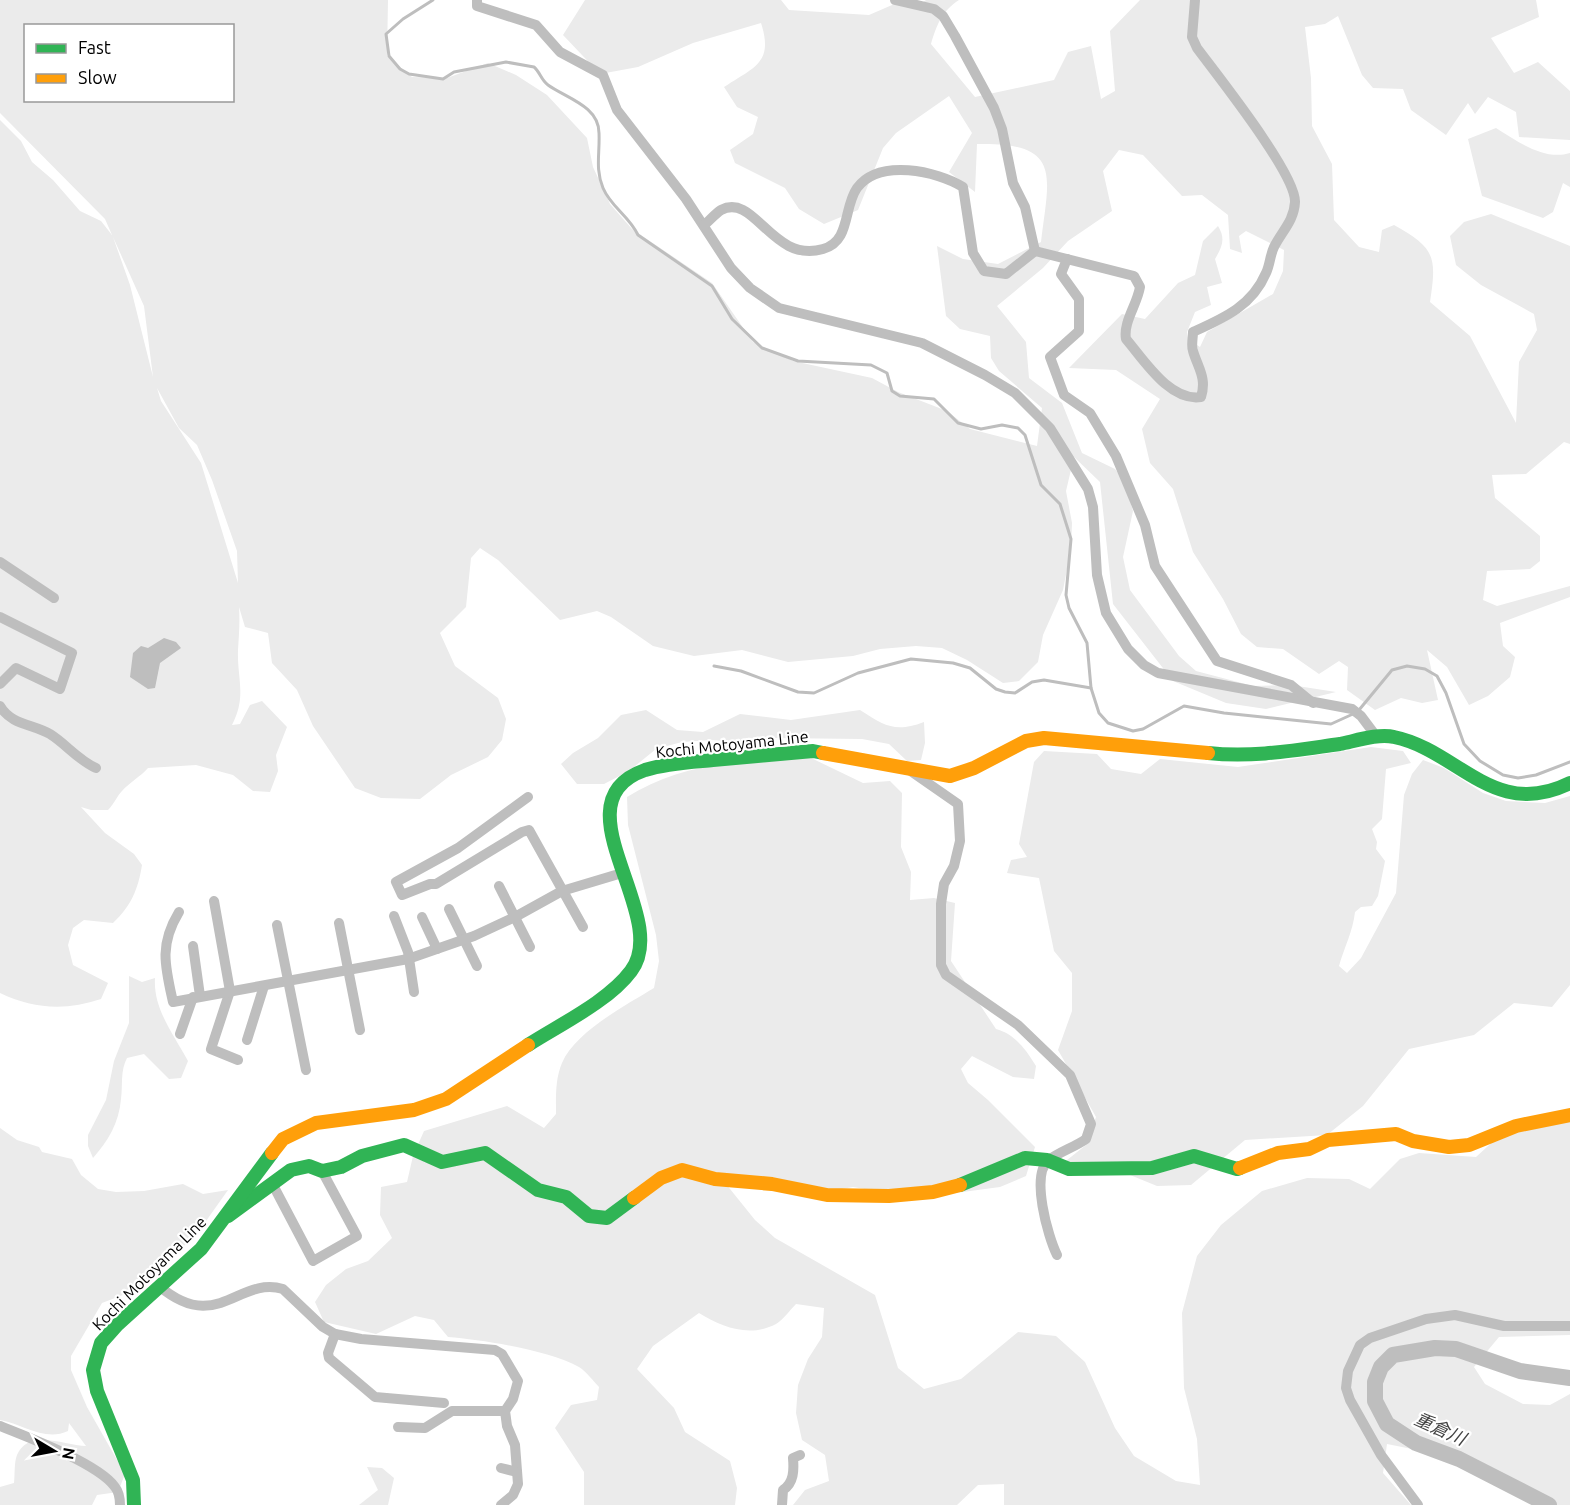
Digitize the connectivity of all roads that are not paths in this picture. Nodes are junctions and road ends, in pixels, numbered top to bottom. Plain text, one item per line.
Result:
1 (477, 0) edge
2 (895, 0) edge
3 (1195, 0) edge
4 (704, 225) junction
5 (1035, 251) junction
6 (1067, 259) junction
7 (0, 562) edge
8 (54, 598) dead end
9 (0, 617) edge
10 (0, 684) edge
11 (1313, 703) junction
12 (0, 706) edge
13 (1376, 736) junction
14 (96, 768) dead end
15 (909, 770) junction
16 (1570, 783) edge
17 (528, 797) dead end
18 (622, 873) junction
19 (499, 886) dead end
20 (562, 891) junction
21 (214, 901) dead end
22 (449, 909) dead end
23 (178, 912) dead end
24 (394, 916) dead end
25 (422, 917) dead end
26 (515, 917) junction
27 (339, 923) dead end
28 (277, 925) dead end
29 (583, 927) dead end
30 (465, 939) junction
31 (193, 946) dead end
32 (530, 947) dead end
33 (437, 949) junction
34 (408, 959) junction
35 (477, 966) dead end
36 (348, 971) junction
37 (287, 981) junction
38 (264, 986) junction
39 (230, 991) junction
40 (414, 992) dead end
41 (196, 997) junction
42 (360, 1030) dead end
43 (180, 1035) dead end
44 (247, 1040) dead end
45 (238, 1060) dead end
46 (306, 1070) dead end
47 (1570, 1115) edge
48 (1047, 1160) junction
49 (322, 1171) junction
50 (273, 1185) junction
51 (226, 1218) junction
52 (1057, 1255) dead end
53 (159, 1286) junction
54 (1570, 1326) edge
55 (335, 1334) junction
56 (444, 1403) dead end
57 (505, 1411) junction
58 (0, 1426) edge
59 (398, 1427) dead end
60 (800, 1455) dead end
61 (501, 1468) dead end
62 (517, 1472) junction
63 (120, 1505) edge
64 (134, 1505) edge
65 (501, 1505) edge
66 (782, 1505) edge
67 (1418, 1505) edge

1 - 4 street
2 - 5 street
3 - 6 street
4 - 5 street
4 - 11 street
5 - 6 street
6 - 11 street
7 - 8 street
9 - 10 street
11 - 13 street
12 - 14 street
13 - 15 main road, Kochi Motoyama Line
13 - 16 main road, Kochi Motoyama Line
15 - 18 main road, Kochi Motoyama Line
15 - 48 street
17 - 20 street
18 - 20 street
18 - 51 main road, Kochi Motoyama Line
19 - 26 street
20 - 26 street
20 - 29 street
21 - 39 street
22 - 30 street
23 - 41 street
24 - 34 street
25 - 33 street
26 - 30 street
26 - 32 street
27 - 36 street
28 - 37 street
30 - 33 street
30 - 35 street
31 - 41 street
33 - 34 street
34 - 36 street
34 - 40 street
36 - 37 street
36 - 42 street
37 - 38 street
37 - 46 street
38 - 39 street
38 - 44 street
39 - 41 street
39 - 45 street
41 - 43 street
47 - 48 main road
48 - 49 main road
48 - 52 street
49 - 50 main road
49 - 50 street
50 - 51 main road
51 - 53 main road, Kochi Motoyama Line
53 - 55 street
53 - 64 main road, Kochi Motoyama Line
54 - 67 street
55 - 56 street
55 - 57 street
57 - 59 street
57 - 62 street
58 - 63 street
60 - 66 street
61 - 62 street
62 - 65 street

